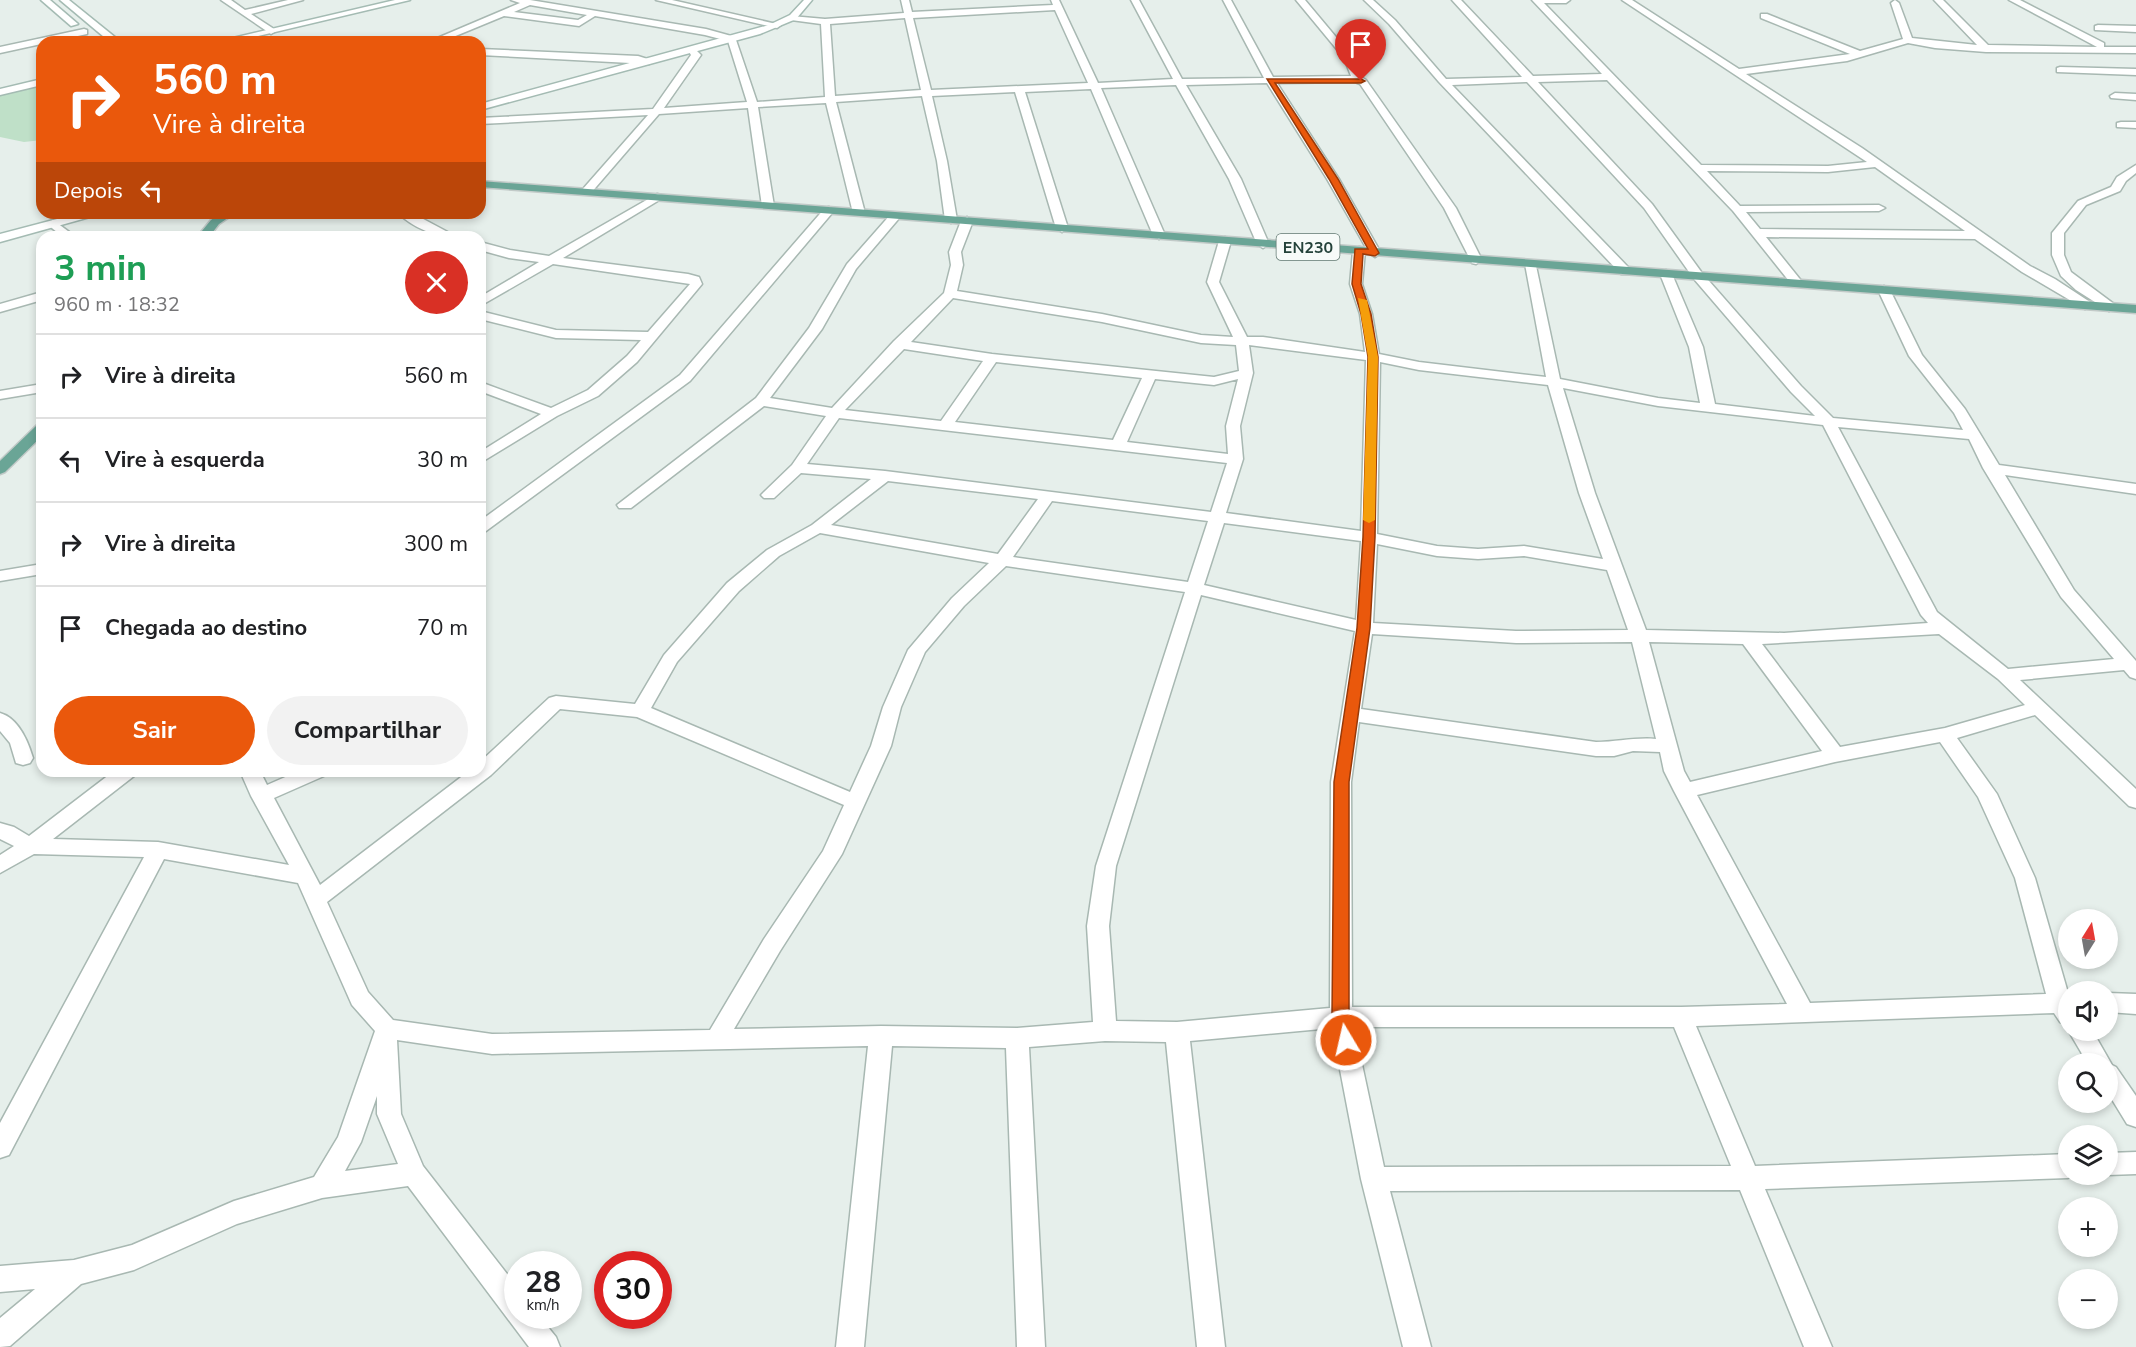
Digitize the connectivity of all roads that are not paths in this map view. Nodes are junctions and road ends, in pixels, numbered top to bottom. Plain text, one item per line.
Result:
1 (45, 0) edge
2 (64, 0) edge
3 (225, 0) edge
4 (299, 0) edge
5 (406, 0) edge
6 (515, 0) edge
7 (660, 0) edge
8 (808, 0) edge
9 (905, 0) edge
10 (1136, 0) edge
11 (1227, 0) edge
12 (1300, 0) edge
13 (1368, 0) edge
14 (1456, 0) edge
15 (1566, 0) edge
16 (1626, 0) edge
17 (1938, 0) edge
18 (2013, 0) edge
19 (1537, 1) edge
20 (528, 3) junction
21 (1056, 3) edge
22 (1895, 3) dead end
23 (989, 4) edge
24 (243, 13) junction
25 (501, 13) junction
26 (595, 13) junction
27 (908, 15) junction
28 (1764, 16) dead end
29 (794, 18) junction
30 (825, 22) junction
31 (777, 25) junction
32 (2098, 28) dead end
33 (2136, 29) edge
34 (271, 31) junction
35 (261, 33) junction
36 (76, 36) edge
37 (109, 36) edge
38 (248, 36) edge
39 (266, 36) edge
40 (447, 36) edge
41 (732, 39) junction
42 (1908, 40) junction
43 (36, 43) edge
44 (1986, 49) junction
45 (0, 50) edge
46 (693, 50) junction
47 (2116, 50) junction
48 (2136, 50) edge
49 (486, 52) edge
50 (1861, 55) junction
51 (2136, 60) edge
52 (649, 62) junction
53 (2060, 70) dead end
54 (1737, 72) junction
55 (2136, 72) edge
56 (1609, 76) junction
57 (1357, 79) junction
58 (1531, 79) junction
59 (1269, 80) junction
60 (1179, 82) junction
61 (1444, 82) junction
62 (36, 83) edge
63 (1094, 86) junction
64 (1018, 89) junction
65 (0, 92) edge
66 (926, 93) junction
67 (2115, 96) dead end
68 (2136, 97) edge
69 (830, 99) junction
70 (486, 105) edge
71 (753, 105) junction
72 (658, 111) junction
73 (486, 121) edge
74 (2121, 125) dead end
75 (2136, 125) edge
76 (1877, 164) junction
77 (1700, 168) junction
78 (2136, 168) edge
79 (486, 184) edge
80 (586, 192) junction
81 (657, 197) junction
82 (768, 206) junction
83 (1879, 207) dead end
84 (1737, 209) junction
85 (829, 210) junction
86 (859, 213) junction
87 (895, 216) junction
88 (71, 219) edge
89 (413, 219) edge
90 (959, 220) junction
91 (53, 224) junction
92 (1062, 228) junction
93 (62, 231) edge
94 (437, 231) edge
95 (1757, 233) junction
96 (1978, 235) junction
97 (1159, 236) junction
98 (0, 238) edge
99 (1225, 241) junction
100 (1263, 244) junction
101 (486, 248) edge
102 (1367, 252) junction
103 (549, 259) junction
104 (1476, 260) junction
105 (1531, 264) junction
106 (1625, 271) junction
107 (1666, 274) junction
108 (1698, 276) junction
109 (1797, 283) junction
110 (1884, 290) junction
111 (950, 294) junction
112 (36, 298) edge
113 (486, 298) edge
114 (2085, 306) junction
115 (2109, 307) junction
116 (0, 308) edge
117 (2136, 309) edge
118 (486, 316) edge
119 (653, 336) junction
120 (1242, 341) junction
121 (899, 345) junction
122 (1373, 357) junction
123 (992, 358) junction
124 (1246, 373) junction
125 (1150, 375) junction
126 (1554, 382) junction
127 (486, 388) edge
128 (36, 389) edge
129 (0, 395) edge
130 (761, 401) junction
131 (1708, 407) junction
132 (552, 413) junction
133 (835, 413) junction
134 (1828, 421) junction
135 (945, 426) junction
136 (36, 435) edge
137 (1973, 435) junction
138 (1118, 445) junction
139 (486, 455) edge
140 (1236, 459) junction
141 (797, 468) junction
142 (1991, 468) junction
143 (0, 469) edge
144 (885, 476) junction
145 (2136, 489) edge
146 (769, 495) dead end
147 (1048, 496) junction
148 (625, 505) dead end
149 (1217, 517) junction
150 (486, 524) edge
151 (818, 528) junction
152 (1369, 537) junction
153 (1002, 560) junction
154 (1613, 566) junction
155 (36, 569) edge
156 (0, 576) edge
157 (1195, 588) junction
158 (1364, 628) junction
159 (1943, 628) junction
160 (1639, 636) junction
161 (1749, 639) junction
162 (2132, 669) edge
163 (2004, 675) junction
164 (2038, 708) junction
165 (640, 711) junction
166 (1350, 714) junction
167 (0, 719) edge
168 (1945, 735) junction
169 (1668, 746) junction
170 (1835, 755) junction
171 (23, 758) dead end
172 (486, 765) edge
173 (119, 777) edge
174 (253, 777) edge
175 (304, 777) edge
176 (472, 777) edge
177 (1684, 790) junction
178 (261, 796) junction
179 (2136, 801) edge
180 (855, 802) junction
181 (0, 831) edge
182 (30, 846) junction
183 (158, 850) junction
184 (0, 865) edge
185 (305, 876) junction
186 (315, 900) junction
187 (2058, 982) edge
188 (2118, 1003) edge
189 (2136, 1004) edge
190 (2058, 1007) edge
191 (1803, 1012) junction
192 (1341, 1017) junction
193 (1681, 1017) junction
194 (387, 1029) junction
195 (1105, 1031) junction
196 (1177, 1032) junction
197 (881, 1036) junction
198 (717, 1038) junction
199 (1017, 1038) junction
200 (2118, 1089) edge
201 (2136, 1116) edge
202 (0, 1147) edge
203 (2136, 1163) edge
204 (2118, 1164) edge
205 (2058, 1166) edge
206 (414, 1174) junction
207 (1746, 1178) junction
208 (1374, 1179) junction
209 (322, 1186) junction
210 (74, 1273) junction
211 (0, 1279) edge
212 (504, 1292) edge
213 (532, 1329) edge
214 (0, 1336) edge
215 (546, 1347) edge
216 (850, 1347) edge
217 (1031, 1347) edge
218 (1211, 1347) edge
219 (1417, 1347) edge
220 (1818, 1347) edge

1 - 36 street
2 - 37 street
3 - 24 street
4 - 24 street
5 - 34 street
6 - 20 street
7 - 31 street
8 - 29 street
9 - 27 street
10 - 60 street
11 - 59 street
12 - 57 street
13 - 61 street
14 - 58 street
15 - 19 street
16 - 54 street
17 - 44 street
18 - 47 street
19 - 56 street
20 - 25 street
20 - 26 street
21 - 23 street
21 - 63 street
22 - 42 street
23 - 27 street
24 - 34 street
25 - 26 street
25 - 40 street
26 - 41 street
27 - 30 street
27 - 66 street
28 - 50 street
29 - 30 street
29 - 31 street
30 - 69 street
31 - 41 street
32 - 33 street
34 - 35 street
35 - 38 street
35 - 39 street
41 - 46 street
41 - 71 street
42 - 44 street
42 - 50 street
43 - 45 street
44 - 47 street
46 - 52 street
46 - 72 street
47 - 48 street
47 - 51 street
49 - 52 street
50 - 54 street
52 - 70 street
53 - 55 street
54 - 76 street
56 - 58 street
56 - 77 street
57 - 59 street
57 - 104 street
58 - 61 street
58 - 108 street
59 - 60 street
59 - 102 street
60 - 63 street
60 - 100 street
61 - 106 street
62 - 65 street
63 - 64 street
63 - 97 street
64 - 66 street
64 - 92 street
66 - 69 street
66 - 90 street
67 - 68 street
69 - 71 street
69 - 86 street
71 - 72 street
71 - 82 street
72 - 73 street
72 - 80 street
74 - 75 street
76 - 77 street
76 - 96 street
77 - 84 street
78 - 115 street
79 - 80 main road, EN230
80 - 81 main road, EN230
81 - 82 main road, EN230
81 - 103 street
82 - 85 main road, EN230
83 - 84 street
84 - 95 street
85 - 86 main road, EN230
85 - 150 street
86 - 87 main road, EN230
87 - 90 main road, EN230
87 - 130 street
88 - 91 street
89 - 94 street
90 - 92 main road, EN230
90 - 111 street
91 - 93 street
91 - 98 street
92 - 97 main road, EN230
95 - 96 street
95 - 109 street
96 - 114 street
97 - 99 main road, EN230
99 - 100 main road, EN230
99 - 120 street
100 - 102 main road, EN230
101 - 103 street
102 - 104 main road, EN230
102 - 122 street
103 - 113 street
103 - 119 street
104 - 105 main road, EN230
105 - 106 main road, EN230
105 - 126 street
106 - 107 main road, EN230
107 - 108 main road, EN230
107 - 131 street
108 - 109 main road, EN230
108 - 134 street
109 - 110 main road, EN230
110 - 114 main road, EN230
110 - 137 street
111 - 120 street
111 - 121 street
112 - 116 street
114 - 115 main road, EN230
115 - 117 main road, EN230
118 - 119 street
119 - 132 street
120 - 122 street
120 - 124 street
121 - 123 street
121 - 133 street
122 - 126 street
122 - 152 street
123 - 125 street
123 - 135 street
124 - 125 street
124 - 140 street
125 - 138 street
126 - 131 street
126 - 154 street
127 - 132 street
128 - 129 street
130 - 133 street
130 - 148 street
131 - 134 street
132 - 139 street
133 - 135 street
133 - 141 street
134 - 137 street
134 - 159 street
135 - 138 street
136 - 143 main road
137 - 142 street
138 - 140 street
140 - 149 street
141 - 144 street
141 - 146 street
142 - 145 street
142 - 162 street
144 - 147 street
144 - 151 street
147 - 149 street
147 - 153 street
149 - 152 street
149 - 157 street
151 - 153 street
151 - 165 street
152 - 154 street
152 - 158 street
153 - 157 street
153 - 180 street
154 - 160 street
155 - 156 street
157 - 158 street
157 - 195 street
158 - 160 street
158 - 166 street
159 - 161 street
159 - 163 street
160 - 161 street
160 - 169 street
161 - 170 street
162 - 163 street
163 - 164 street
164 - 168 street
164 - 179 street
165 - 172 street
165 - 180 street
166 - 169 street
166 - 192 street
167 - 171 street
168 - 170 street
168 - 187 street
169 - 177 street
170 - 177 street
173 - 182 street
174 - 178 street
175 - 178 street
176 - 186 street
177 - 191 street
178 - 185 street
180 - 198 street
181 - 182 street
182 - 183 street
182 - 184 street
183 - 185 street
183 - 202 street
185 - 186 street
186 - 194 street
188 - 189 street
190 - 191 street
191 - 193 street
192 - 193 street
192 - 196 street
192 - 208 street
193 - 207 street
194 - 198 street
194 - 206 street
194 - 209 street
195 - 196 street
195 - 199 street
196 - 218 street
197 - 198 street
197 - 199 street
197 - 216 street
199 - 217 street
200 - 201 street
203 - 204 street
205 - 207 street
206 - 209 street
206 - 212 street
207 - 208 street
207 - 220 street
208 - 219 street
209 - 210 street
210 - 211 street
210 - 214 street
213 - 215 street

